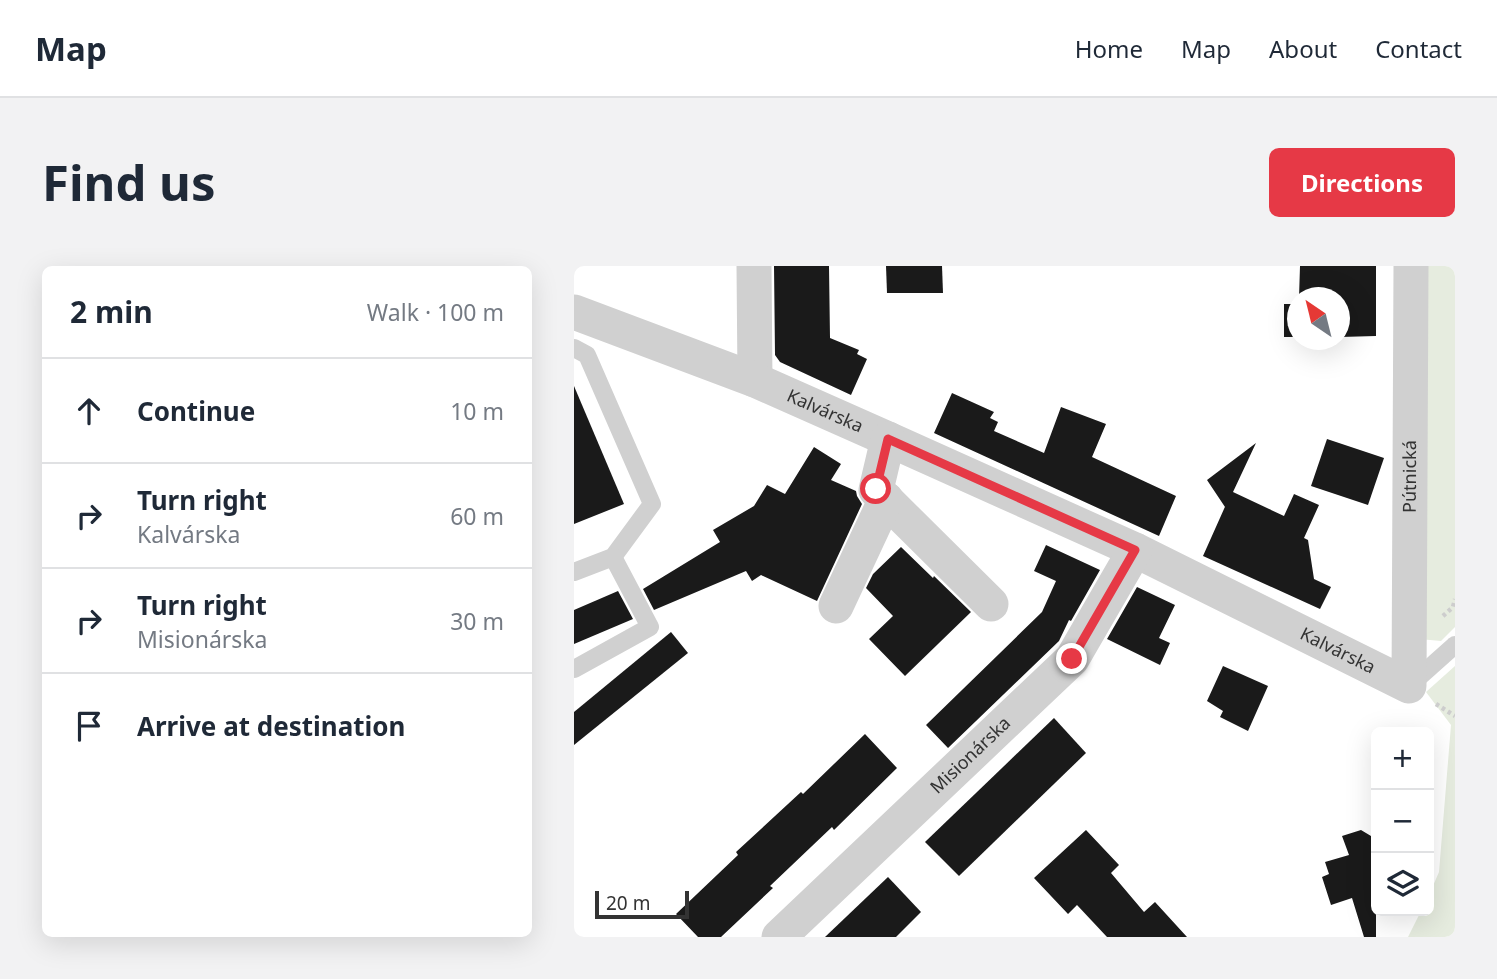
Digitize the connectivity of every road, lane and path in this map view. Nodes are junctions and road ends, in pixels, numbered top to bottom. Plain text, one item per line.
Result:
1 (754, 266) edge
2 (1411, 266) edge
3 (574, 312) edge
4 (574, 348) edge
5 (755, 380) junction
6 (888, 439) junction
7 (886, 499) junction
8 (1135, 550) junction
9 (613, 557) junction
10 (574, 572) edge
11 (991, 604) dead end
12 (836, 606) dead end
13 (1455, 645) edge
14 (574, 669) edge
15 (1409, 686) junction
16 (779, 937) edge

1 - 5 street
2 - 15 street, Pútnická
3 - 5 street, Kalvárska
4 - 9 lane
5 - 6 street, Kalvárska
6 - 7 street
6 - 8 street, Kalvárska
7 - 11 street
7 - 12 street
8 - 15 street, Kalvárska
8 - 16 street, Misionárska
9 - 10 lane
9 - 14 lane
13 - 15 lane

